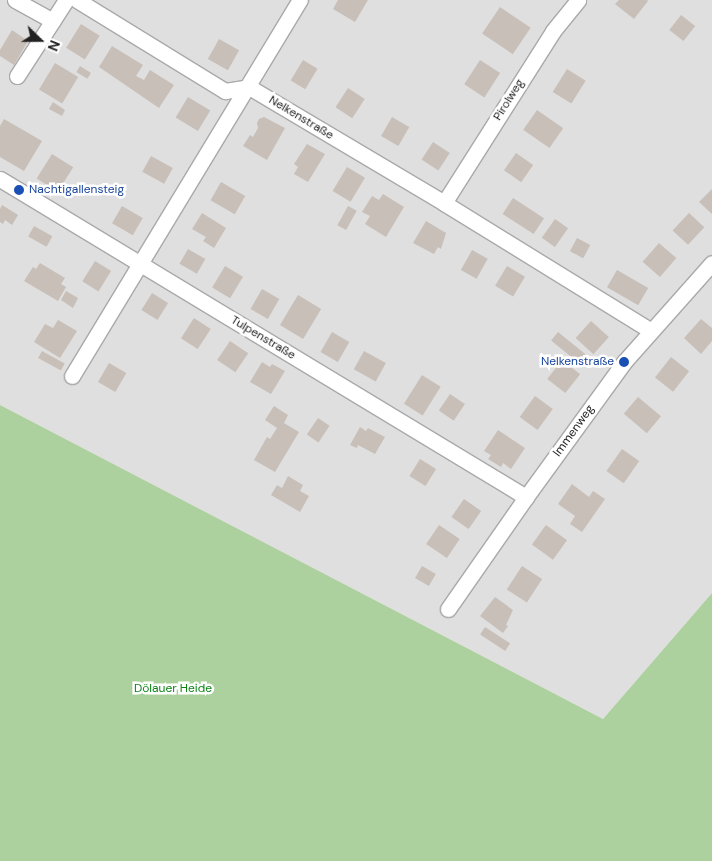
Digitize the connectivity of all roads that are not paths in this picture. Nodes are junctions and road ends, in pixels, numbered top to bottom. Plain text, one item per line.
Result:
1 (15, 0) edge
2 (66, 0) edge
3 (77, 0) edge
4 (300, 0) edge
5 (578, 0) edge
6 (53, 21) junction
7 (17, 76) dead end
8 (248, 87) junction
9 (0, 179) edge
10 (444, 203) junction
11 (712, 263) edge
12 (140, 264) junction
13 (650, 330) junction
14 (72, 376) dead end
15 (526, 497) junction
16 (448, 609) dead end

1 - 6 street
2 - 6 street
3 - 8 street
4 - 8 street
5 - 10 street, Pirolweg
6 - 7 street
8 - 10 street, Nelkenstraße
8 - 12 street
9 - 12 street, Tulpenstraße
10 - 13 street, Nelkenstraße
11 - 13 street, Immenweg
12 - 14 street
12 - 15 street, Tulpenstraße
13 - 15 street, Immenweg
15 - 16 street, Immenweg

